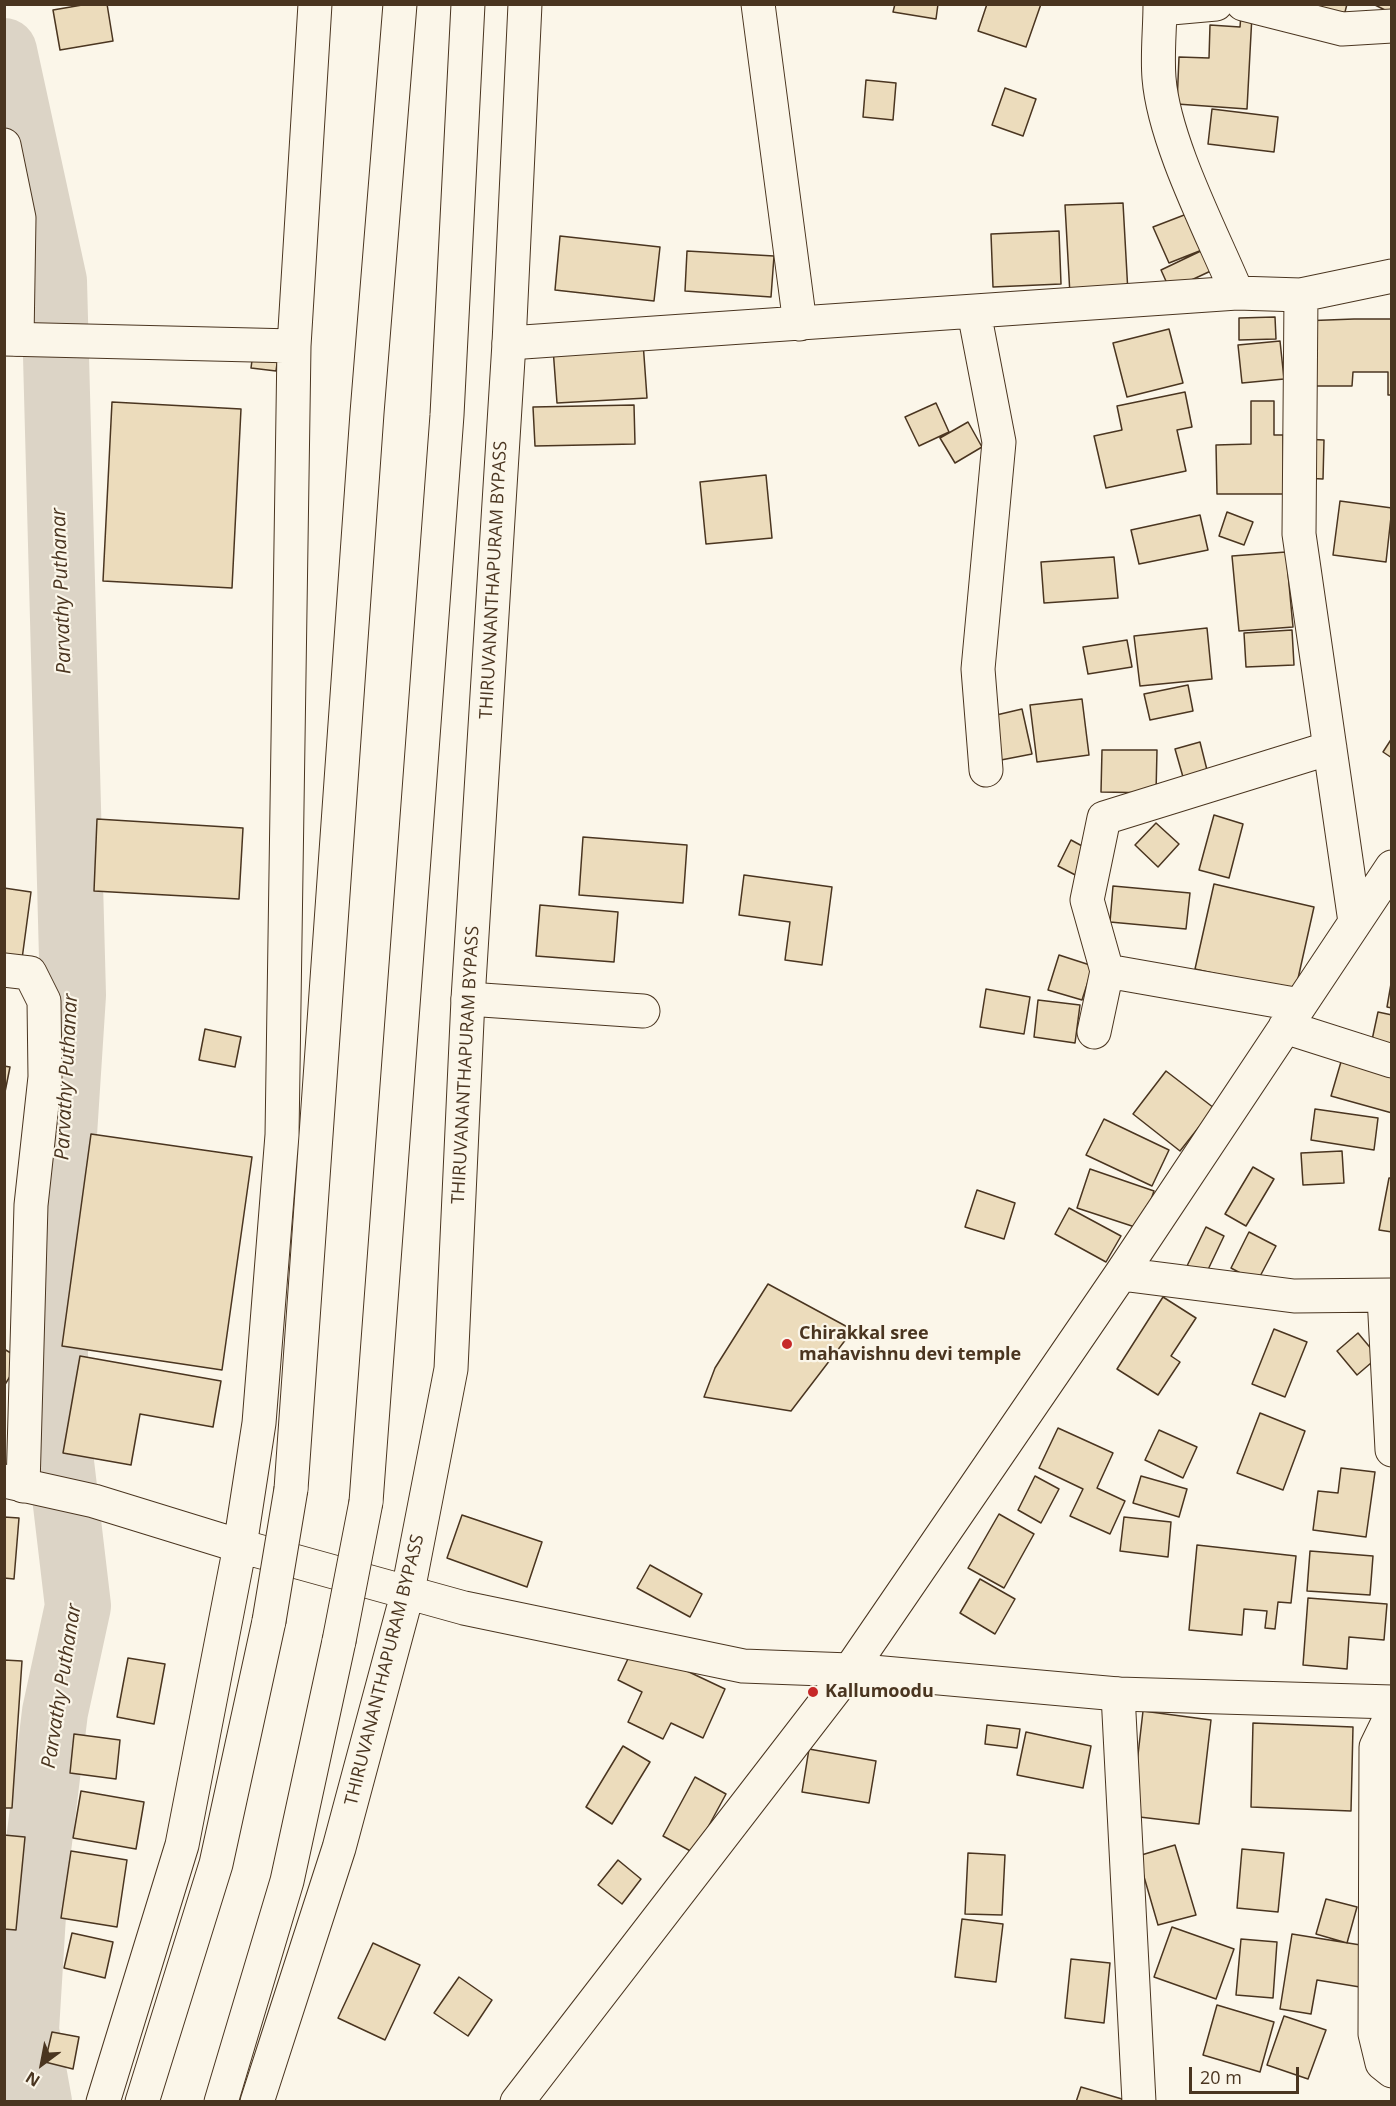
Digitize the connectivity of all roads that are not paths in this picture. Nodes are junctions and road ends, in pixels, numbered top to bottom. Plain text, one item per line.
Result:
1 (315, 4) edge
2 (399, 4) edge
3 (468, 4) edge
4 (525, 4) edge
5 (758, 4) edge
6 (1216, 4) edge
7 (1244, 4) edge
8 (1160, 7) edge
9 (1392, 26) edge
10 (4, 145) edge
11 (1392, 276) edge
12 (1238, 293) junction
13 (1300, 295) junction
14 (974, 312) junction
15 (800, 324) junction
16 (19, 340) edge
17 (509, 343) junction
18 (294, 346) junction
19 (1330, 748) junction
20 (986, 771) dead end
21 (1392, 867) edge
22 (1355, 922) junction
23 (4, 970) edge
24 (1107, 971) junction
25 (468, 999) junction
26 (643, 1011) dead end
27 (1293, 1016) junction
28 (1094, 1032) dead end
29 (1392, 1061) edge
30 (17, 1248) edge
31 (1121, 1274) junction
32 (1388, 1295) edge
33 (1392, 1450) edge
34 (25, 1486) edge
35 (240, 1546) junction
36 (408, 1591) junction
37 (850, 1670) junction
38 (1118, 1694) junction
39 (1392, 1702) edge
40 (1392, 1714) edge
41 (1392, 2071) edge
42 (103, 2102) edge
43 (142, 2102) edge
44 (221, 2102) edge
45 (257, 2102) edge
46 (517, 2102) edge
47 (1139, 2102) edge

1 - 18 main road
2 - 43 main road, bridge
3 - 44 main road, bridge
4 - 17 main road, THIRUVANANTHAPURAM BYPASS
5 - 15 main road
6 - 8 main road
7 - 9 main road
8 - 12 main road
10 - 16 main road
11 - 13 main road
12 - 13 main road
12 - 14 main road
13 - 19 main road
14 - 15 main road
14 - 20 main road
15 - 17 main road
16 - 18 main road
17 - 25 main road, THIRUVANANTHAPURAM BYPASS
18 - 35 main road
19 - 22 main road
19 - 24 main road
21 - 22 main road
22 - 27 main road
23 - 30 main road
24 - 27 main road
24 - 28 main road
25 - 26 main road
25 - 36 main road, THIRUVANANTHAPURAM BYPASS
27 - 29 main road
27 - 31 main road
30 - 34 main road
31 - 32 main road
31 - 37 main road
32 - 33 main road
34 - 35 main road
35 - 36 main road
35 - 42 main road
36 - 37 main road
36 - 45 main road, THIRUVANANTHAPURAM BYPASS
37 - 38 main road
37 - 46 main road
38 - 39 main road
38 - 47 main road
40 - 41 main road

